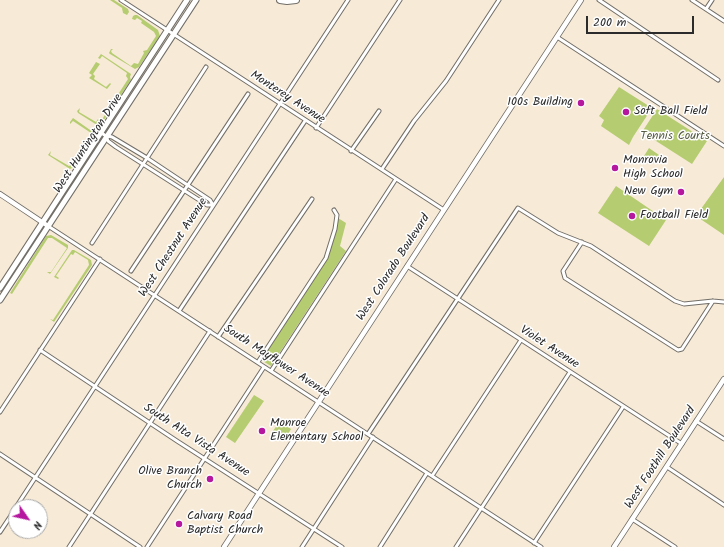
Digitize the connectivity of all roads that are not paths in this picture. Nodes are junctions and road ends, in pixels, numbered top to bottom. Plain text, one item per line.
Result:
1 (121, 0) edge
2 (187, 0) edge
3 (196, 0) edge
4 (280, 0) edge
5 (296, 0) edge
6 (348, 0) edge
7 (400, 0) edge
8 (499, 0) edge
9 (581, 0) edge
10 (598, 0) edge
11 (692, 0) edge
12 (712, 0) edge
13 (706, 9) junction
14 (724, 21) edge
15 (167, 31) junction
16 (174, 34) junction
17 (557, 37) junction
18 (206, 67) dead end
19 (718, 80) dead end
20 (248, 94) dead end
21 (280, 104) junction
22 (379, 111) dead end
23 (305, 121) junction
24 (316, 128) junction
25 (100, 132) junction
26 (106, 136) junction
27 (724, 146) edge
28 (351, 151) junction
29 (147, 158) junction
30 (143, 165) junction
31 (382, 169) junction
32 (396, 179) junction
33 (188, 185) junction
34 (184, 191) junction
35 (0, 194) edge
36 (312, 199) dead end
37 (213, 205) junction
38 (334, 210) dead end
39 (444, 210) junction
40 (43, 222) junction
41 (48, 226) junction
42 (582, 242) junction
43 (92, 243) dead end
44 (100, 259) junction
45 (407, 266) junction
46 (131, 271) dead end
47 (6, 279) junction
48 (0, 288) edge
49 (0, 294) edge
50 (155, 295) junction
51 (458, 299) junction
52 (0, 300) edge
53 (713, 302) junction
54 (724, 302) edge
55 (179, 311) junction
56 (210, 331) junction
57 (218, 337) junction
58 (521, 340) junction
59 (40, 350) junction
60 (258, 362) junction
61 (264, 366) junction
62 (272, 371) junction
63 (570, 372) junction
64 (724, 379) edge
65 (95, 386) junction
66 (319, 402) junction
67 (623, 407) junction
68 (0, 412) edge
69 (696, 421) junction
70 (150, 423) junction
71 (368, 434) junction
72 (373, 437) junction
73 (724, 439) edge
74 (682, 444) junction
75 (0, 454) edge
76 (205, 458) junction
77 (667, 467) junction
78 (427, 473) junction
79 (432, 476) junction
80 (35, 478) junction
81 (259, 493) junction
82 (21, 499) edge
83 (724, 505) edge
84 (481, 508) junction
85 (90, 514) junction
86 (632, 519) junction
87 (8, 520) edge
88 (314, 529) junction
89 (0, 532) edge
90 (535, 545) edge
91 (69, 547) edge
92 (140, 547) edge
93 (147, 547) edge
94 (224, 547) edge
95 (302, 547) edge
96 (342, 547) edge
97 (380, 547) edge
98 (456, 547) edge
99 (540, 547) edge
100 (614, 547) edge
101 (675, 547) edge

1 - 15 street, Monterey Avenue
2 - 15 main road, West Huntington Drive
3 - 16 main road, West Huntington Drive
4 - 5 highway
6 - 21 street, West Chestnut Avenue
7 - 24 street
8 - 31 street
9 - 17 street, West Colorado Boulevard
10 - 19 street
11 - 13 street
12 - 13 street
13 - 14 street
15 - 16 street, Monterey Avenue
15 - 25 main road, West Huntington Drive
16 - 21 street, Monterey Avenue
16 - 26 main road, West Huntington Drive
17 - 27 street
17 - 39 street, West Colorado Boulevard
18 - 29 street
20 - 33 street
21 - 23 street, Monterey Avenue
21 - 37 street, West Chestnut Avenue
22 - 28 street
23 - 24 street, Monterey Avenue
23 - 55 street
24 - 28 street, Monterey Avenue
25 - 26 street
25 - 40 main road, West Huntington Drive
26 - 29 street
26 - 30 street
26 - 41 main road, West Huntington Drive
28 - 31 street, Monterey Avenue
29 - 30 street
29 - 33 street
30 - 34 street
30 - 43 street
31 - 32 street, Monterey Avenue
32 - 39 street, Monterey Avenue
32 - 62 street
33 - 34 street
33 - 37 street
34 - 37 street
34 - 46 street
35 - 40 street, South Mayflower Avenue
36 - 57 street
37 - 50 street, West Chestnut Avenue
38 - 60 street
39 - 45 street, West Colorado Boulevard
40 - 41 street, South Mayflower Avenue
40 - 47 main road, West Huntington Drive
41 - 44 street, South Mayflower Avenue
41 - 52 main road, West Huntington Drive
42 - 51 street
42 - 53 street
42 - 53 street
44 - 50 street, South Mayflower Avenue
44 - 59 street
45 - 51 street, Violet Avenue
45 - 66 street, West Colorado Boulevard
47 - 48 main road, West Huntington Drive
47 - 49 main road
50 - 55 street, South Mayflower Avenue
50 - 65 street, West Chestnut Avenue
51 - 58 street, Violet Avenue
51 - 71 street
53 - 54 street
55 - 56 street, South Mayflower Avenue
56 - 57 street, South Mayflower Avenue
56 - 70 street
57 - 60 street, South Mayflower Avenue
58 - 63 street, Violet Avenue
58 - 79 street
59 - 65 street, South Alta Vista Avenue
59 - 68 street
60 - 61 street, South Mayflower Avenue
61 - 62 street, South Mayflower Avenue
61 - 76 street
62 - 66 street, South Mayflower Avenue
63 - 67 street, Violet Avenue
63 - 84 street
64 - 69 street, West Foothill Boulevard
65 - 70 street, South Alta Vista Avenue
65 - 80 street, West Chestnut Avenue
66 - 71 street, South Mayflower Avenue
66 - 81 street, West Colorado Boulevard
67 - 74 street, Violet Avenue
67 - 90 street
69 - 73 street
69 - 74 street, West Foothill Boulevard
70 - 76 street, South Alta Vista Avenue
70 - 85 street
71 - 72 street, South Mayflower Avenue
72 - 78 street, South Mayflower Avenue
72 - 88 street
74 - 77 street, West Foothill Boulevard
75 - 80 street
76 - 81 street, South Alta Vista Avenue
76 - 93 street
77 - 83 street
77 - 86 street, West Foothill Boulevard
78 - 79 street, South Mayflower Avenue
78 - 97 street
79 - 84 street, South Mayflower Avenue
80 - 82 street, West Chestnut Avenue
80 - 85 street
81 - 88 street, South Alta Vista Avenue
81 - 94 street, West Colorado Boulevard
84 - 90 street, South Mayflower Avenue
84 - 98 street
85 - 91 street
85 - 92 street
86 - 100 street, West Foothill Boulevard
86 - 101 street
87 - 89 street, West Chestnut Avenue
88 - 95 street
88 - 96 street, South Alta Vista Avenue
90 - 99 street, South Mayflower Avenue

